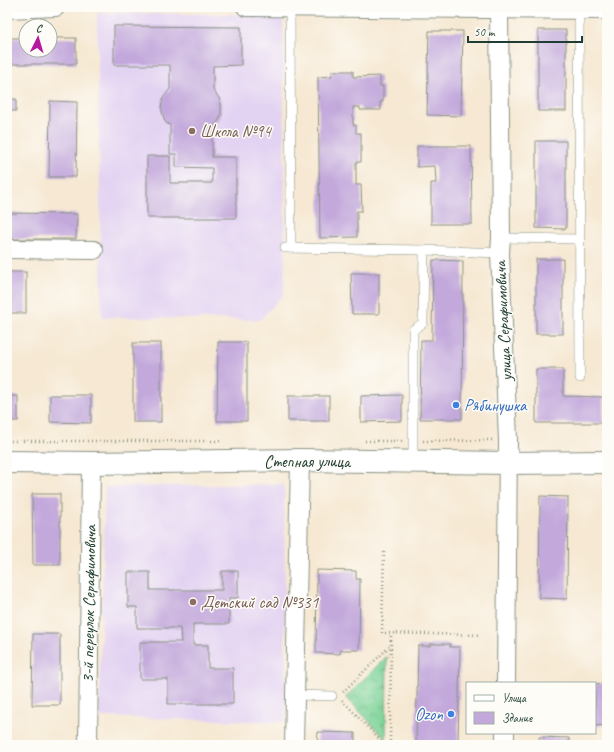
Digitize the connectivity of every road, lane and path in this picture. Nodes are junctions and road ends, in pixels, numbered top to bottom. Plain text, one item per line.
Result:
1 (56, 7) edge
2 (246, 7) edge
3 (294, 7) edge
4 (499, 8) edge
5 (7, 9) edge
6 (579, 10) junction
7 (607, 10) edge
8 (579, 239) junction
9 (500, 246) junction
10 (7, 249) edge
11 (94, 250) dead end
12 (424, 250) junction
13 (580, 378) dead end
14 (300, 460) junction
15 (413, 461) junction
16 (7, 462) edge
17 (607, 462) edge
18 (91, 463) junction
19 (508, 463) junction
20 (384, 552) dead end
21 (392, 634) junction
22 (481, 635) dead end
23 (391, 645) junction
24 (506, 682) edge
25 (295, 695) junction
26 (332, 696) dead end
27 (505, 734) edge
28 (88, 745) edge
29 (294, 745) edge
30 (386, 745) edge
31 (390, 745) edge
32 (505, 745) edge

1 - 5 street
2 - 3 street
3 - 4 street
3 - 12 lane
4 - 6 street
4 - 9 street, улица Серафимовича
6 - 7 street
6 - 8 lane
8 - 9 lane
8 - 13 lane
9 - 12 lane
9 - 19 street, улица Серафимовича
10 - 11 street
12 - 15 lane
14 - 15 street, Степная улица
14 - 18 street, Степная улица
14 - 25 street
15 - 19 street, Степная улица
16 - 18 street, Степная улица
17 - 19 street, Степная улица
18 - 28 street, 3-й переулок Серафимовича
19 - 24 street, улица Серафимовича
20 - 21 path
21 - 22 path
21 - 23 path
23 - 30 path
23 - 31 path
25 - 26 lane
25 - 29 street
27 - 32 street

